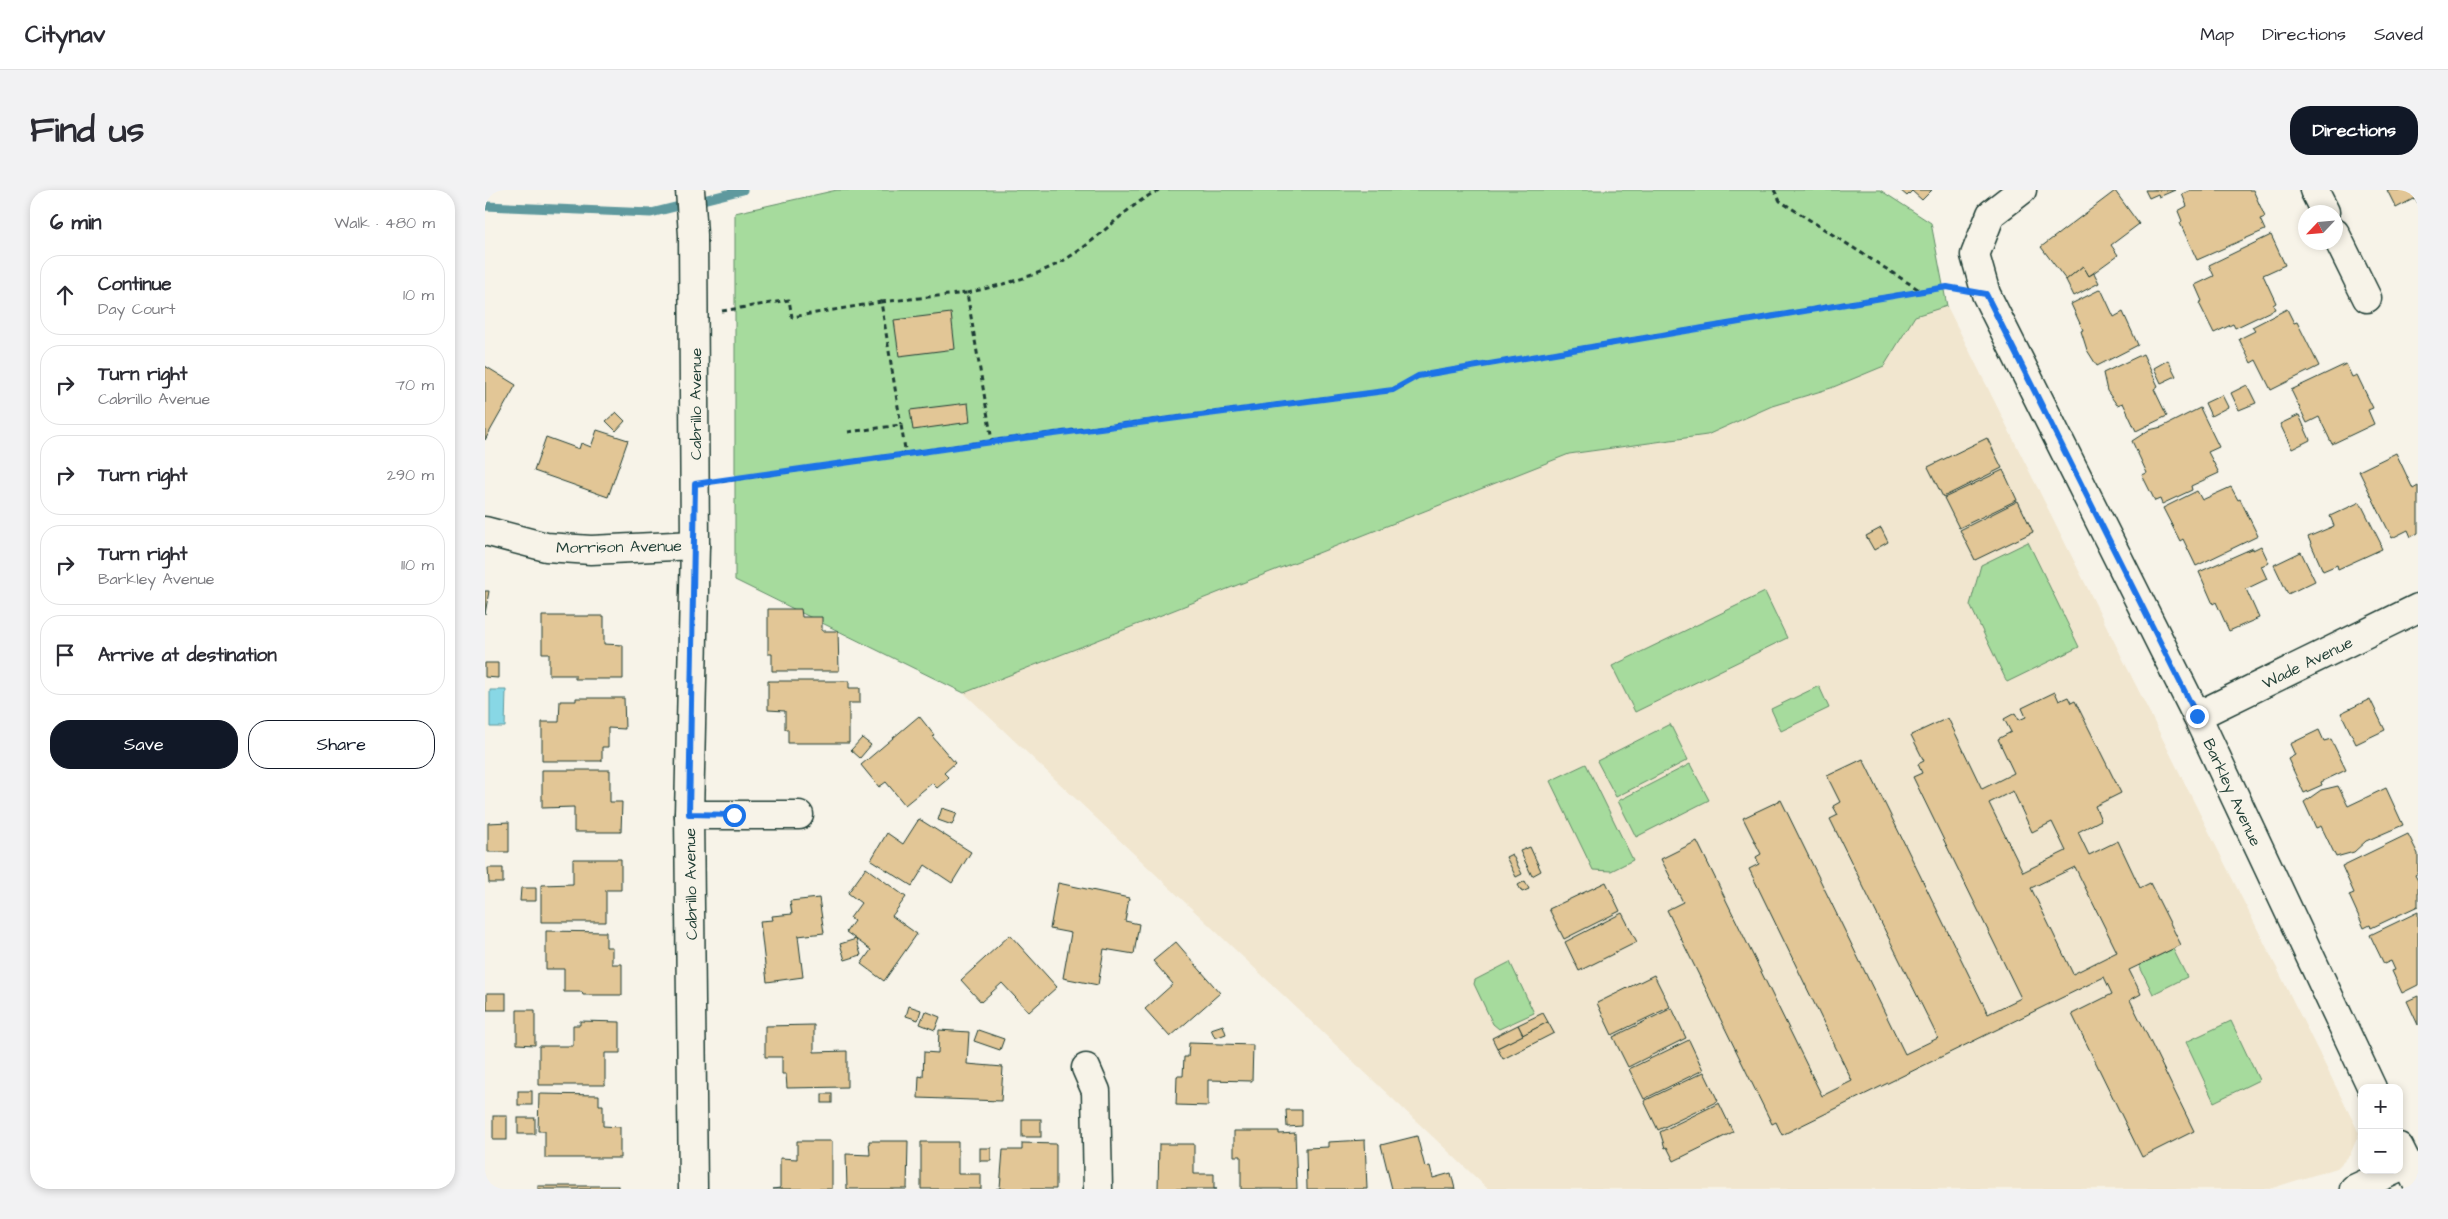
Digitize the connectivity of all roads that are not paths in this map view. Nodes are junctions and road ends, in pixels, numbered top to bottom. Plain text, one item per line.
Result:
1 (690, 190) edge
2 (2021, 190) edge
3 (2314, 190) edge
4 (2322, 205) edge
5 (2343, 249) edge
6 (2367, 298) dead end
7 (485, 531) edge
8 (695, 545) junction
9 (2418, 608) edge
10 (2197, 716) junction
11 (689, 814) junction
12 (799, 815) dead end
13 (1086, 1068) dead end
14 (2369, 1084) edge
15 (2404, 1167) edge
16 (693, 1189) edge
17 (1098, 1189) edge
18 (2354, 1189) edge

1 - 8 street, Cabrillo Avenue
2 - 10 street, Barkley Avenue
3 - 4 street
5 - 6 street
7 - 8 street, Morrison Avenue
8 - 11 street, Cabrillo Avenue
9 - 10 street, Wade Avenue
10 - 14 street, Barkley Avenue
11 - 12 street
11 - 16 street, Cabrillo Avenue
13 - 17 street
15 - 18 street

